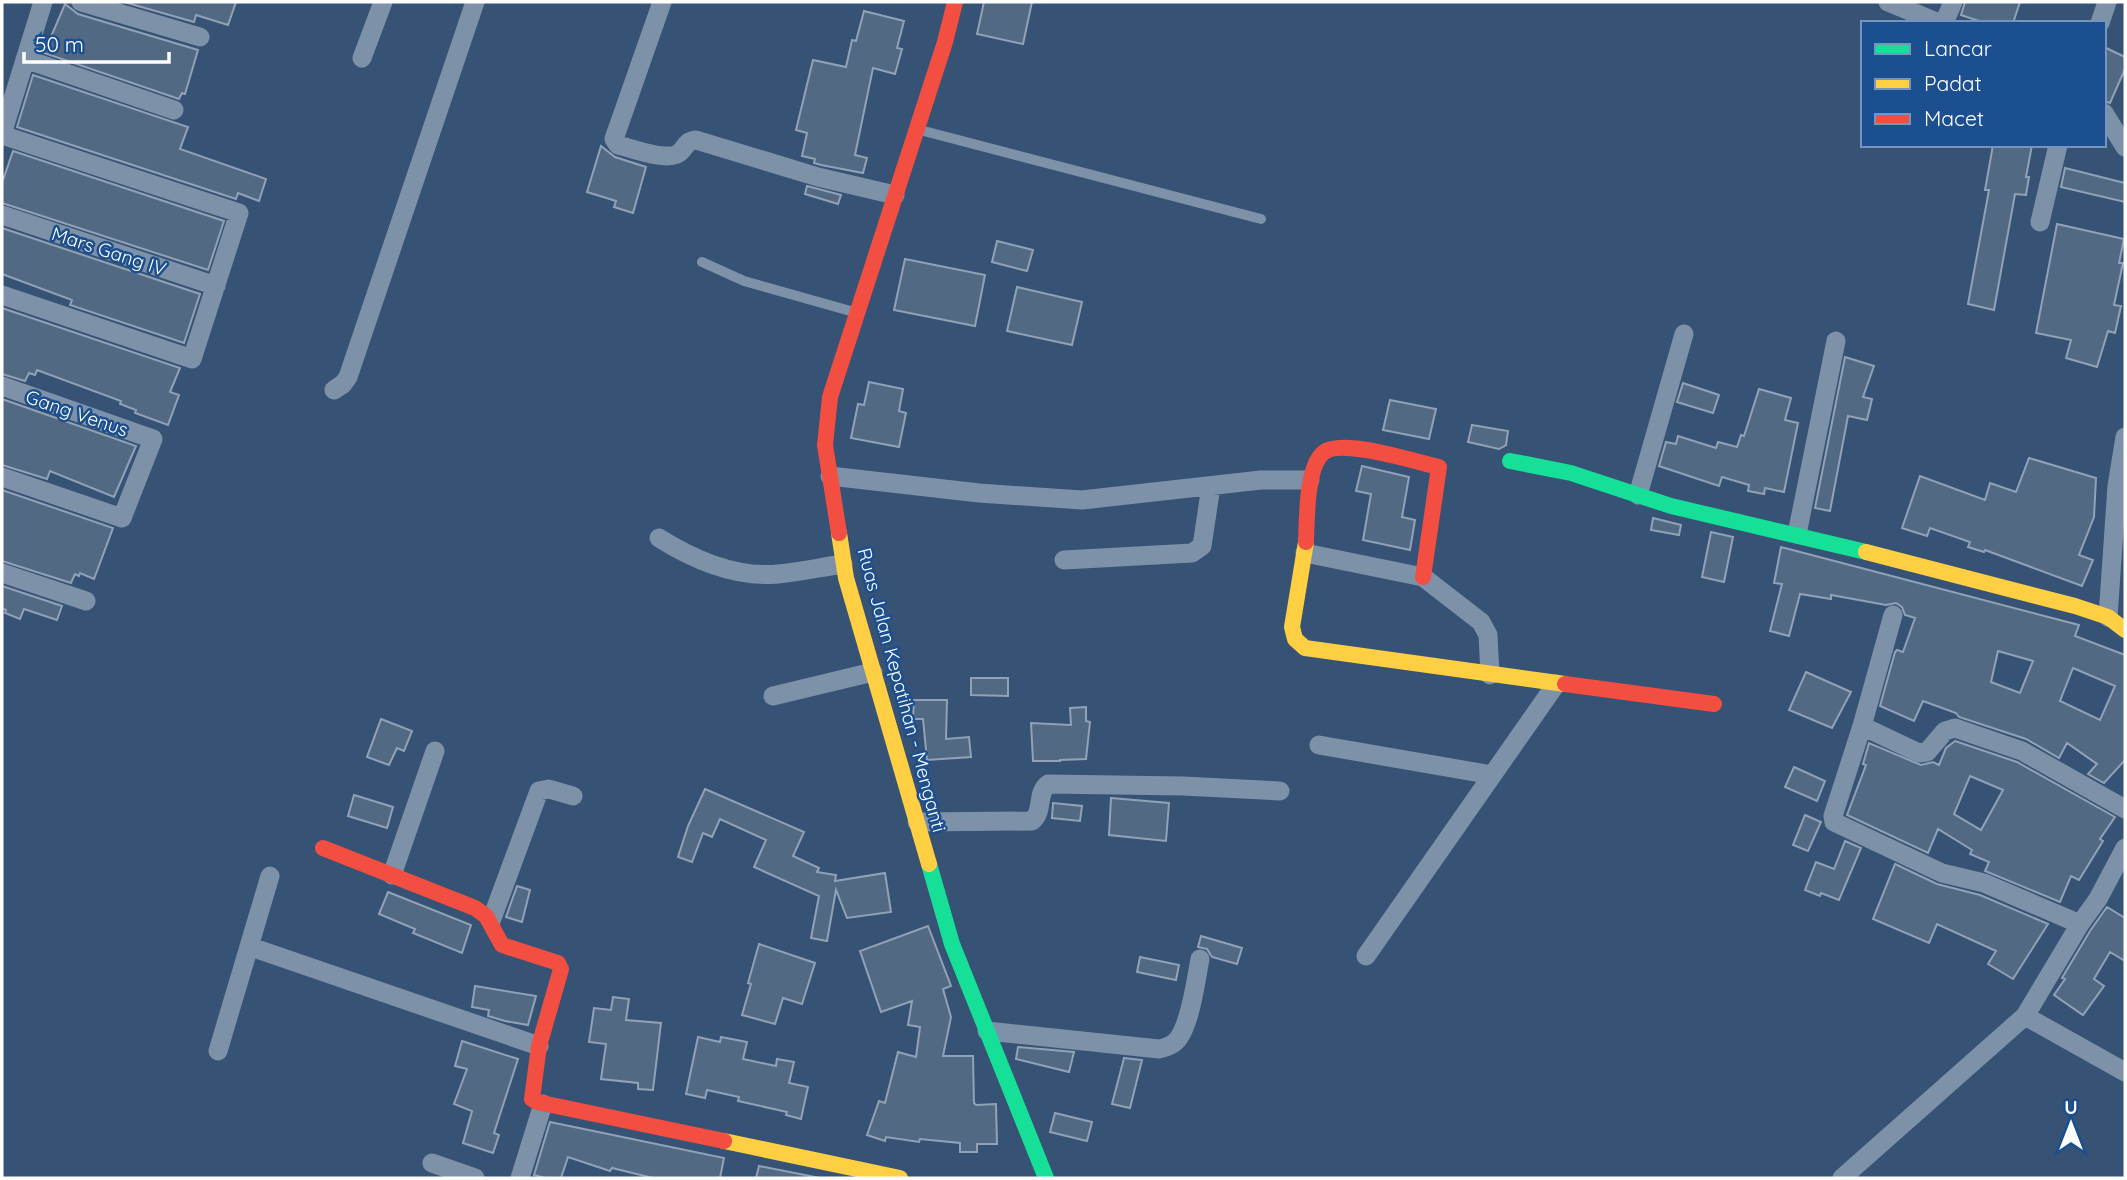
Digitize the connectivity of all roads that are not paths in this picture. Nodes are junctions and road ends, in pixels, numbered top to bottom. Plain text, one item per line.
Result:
1 (43, 2) edge
2 (81, 2) edge
3 (383, 2) edge
4 (475, 2) edge
5 (663, 2) edge
6 (955, 2) edge
7 (1888, 2) edge
8 (1954, 2) edge
9 (2107, 2) edge
10 (1934, 21) edge
11 (1945, 21) edge
12 (2101, 21) edge
13 (200, 37) dead end
14 (362, 58) dead end
15 (25, 59) junction
16 (174, 110) dead end
17 (2106, 116) edge
18 (916, 130) junction
19 (2, 135) edge
20 (2058, 147) edge
21 (2125, 147) edge
22 (895, 195) junction
23 (2, 215) edge
24 (1261, 219) dead end
25 (2040, 222) dead end
26 (702, 262) dead end
27 (216, 286) junction
28 (2, 295) edge
29 (857, 313) junction
30 (1684, 334) dead end
31 (1836, 341) dead end
32 (2, 386) edge
33 (334, 390) dead end
34 (2125, 437) edge
35 (1510, 461) dead end
36 (830, 476) junction
37 (2, 477) edge
38 (1310, 480) junction
39 (1211, 486) junction
40 (1638, 495) junction
41 (2119, 530) edge
42 (1797, 534) junction
43 (659, 538) dead end
44 (1305, 553) junction
45 (1064, 560) dead end
46 (843, 564) junction
47 (2, 573) edge
48 (1423, 578) junction
49 (86, 601) dead end
50 (1893, 615) dead end
51 (2108, 617) junction
52 (2125, 629) edge
53 (873, 672) junction
54 (1490, 675) junction
55 (1556, 684) junction
56 (772, 696) dead end
57 (1714, 704) dead end
58 (1862, 726) junction
59 (1319, 745) dead end
60 (435, 751) dead end
61 (1492, 775) junction
62 (1280, 791) dead end
63 (573, 796) dead end
64 (2125, 809) edge
65 (917, 822) junction
66 (323, 848) dead end
67 (2125, 848) edge
68 (392, 875) junction
69 (270, 876) dead end
70 (491, 921) junction
71 (2080, 924) junction
72 (251, 947) junction
73 (1366, 956) dead end
74 (1200, 959) dead end
75 (2025, 1016) junction
76 (987, 1031) junction
77 (539, 1046) junction
78 (218, 1051) dead end
79 (2125, 1072) edge
80 (543, 1104) junction
81 (432, 1163) dead end
82 (475, 1178) edge
83 (520, 1178) edge
84 (900, 1178) edge
85 (1046, 1178) edge
86 (1842, 1178) edge

1 - 15 street
2 - 13 street
3 - 14 street
4 - 33 street
5 - 22 street
6 - 18 street, Ruas Jalan Kepatihan - Menganti
7 - 10 street
8 - 11 street
9 - 12 street
15 - 16 street
15 - 19 street
17 - 21 street
18 - 22 street, Ruas Jalan Kepatihan - Menganti
18 - 24 lane
19 - 27 street
20 - 25 street
22 - 29 street, Ruas Jalan Kepatihan - Menganti
23 - 27 street, Mars Gang IV
26 - 29 lane
27 - 28 street
29 - 36 street, Ruas Jalan Kepatihan - Menganti
30 - 40 street
31 - 42 street
32 - 37 street, Gang Venus
34 - 41 street
35 - 40 street
36 - 39 street
36 - 46 street, Ruas Jalan Kepatihan - Menganti
38 - 39 street
38 - 44 street
38 - 48 street
39 - 45 street
40 - 42 street
41 - 51 street
42 - 51 street
43 - 46 street
44 - 48 street
44 - 54 street
46 - 53 street, Ruas Jalan Kepatihan - Menganti
47 - 49 street
48 - 54 street
50 - 58 street
51 - 52 street
53 - 56 street
53 - 65 street, Ruas Jalan Kepatihan - Menganti
54 - 55 street
55 - 57 street
55 - 61 street
58 - 64 street
58 - 71 street
59 - 61 street
60 - 68 street
61 - 73 street
62 - 65 street
63 - 70 street
65 - 76 street, Ruas Jalan Kepatihan - Menganti
66 - 68 street
67 - 71 street
68 - 70 street
69 - 72 street
70 - 77 street
71 - 75 street
72 - 77 street
72 - 78 street
74 - 76 street
75 - 79 street
75 - 86 street
76 - 85 street, Ruas Jalan Kepatihan - Menganti
77 - 80 street
80 - 83 street
80 - 84 street
81 - 82 street

